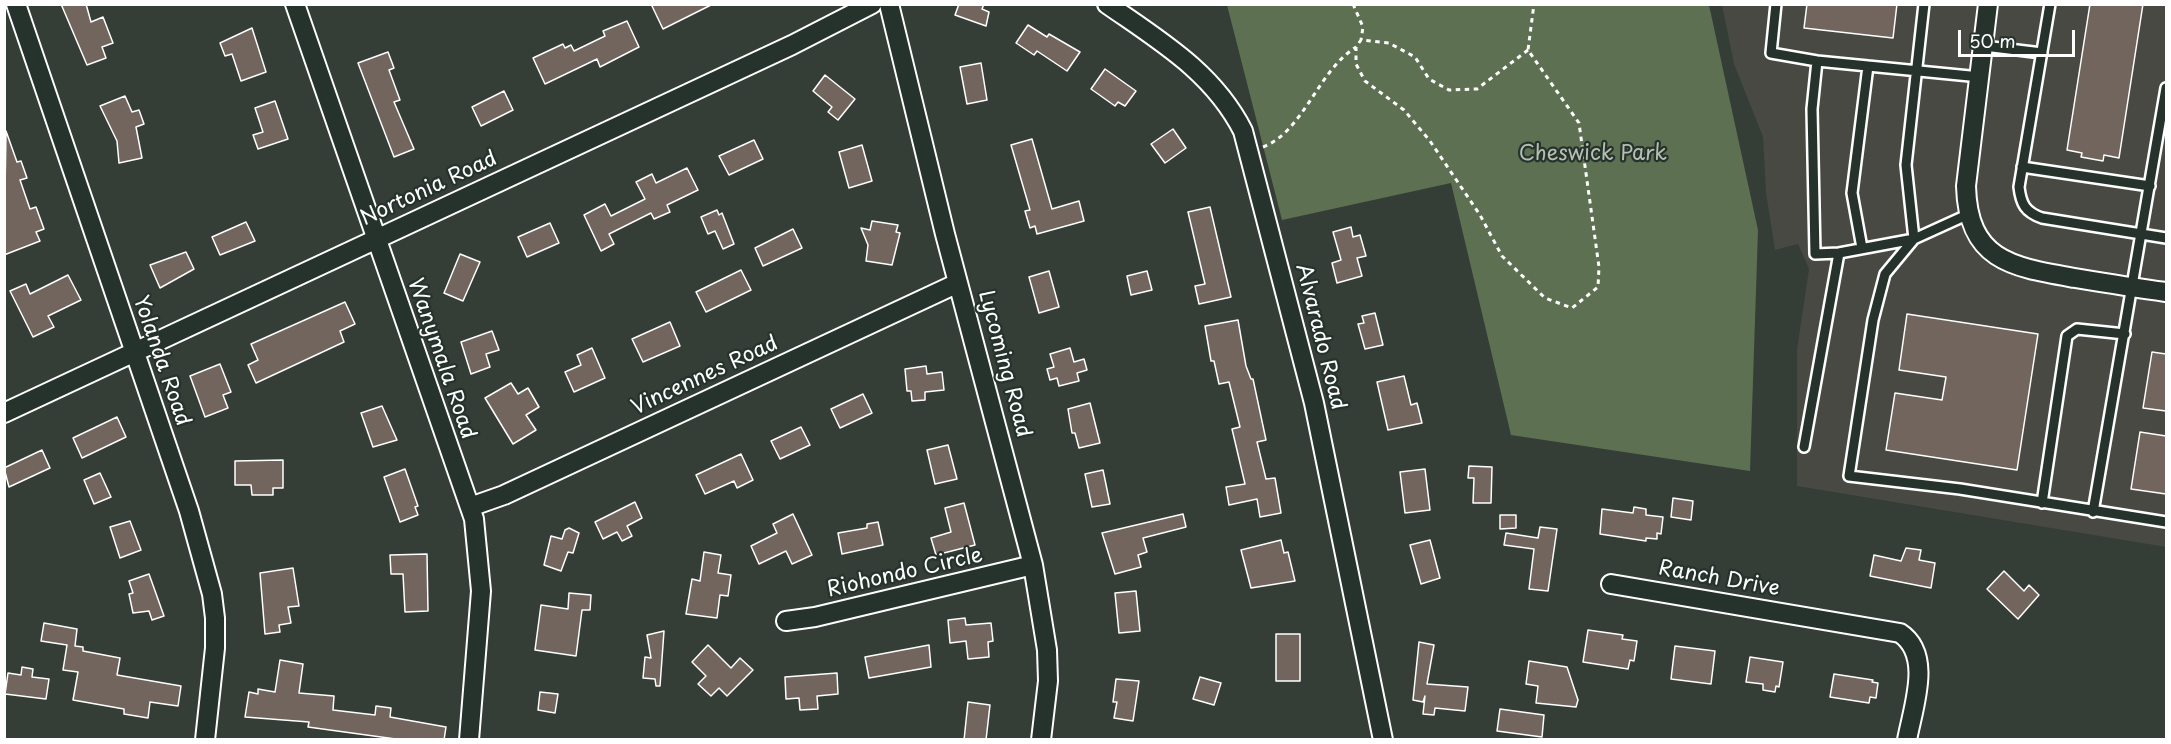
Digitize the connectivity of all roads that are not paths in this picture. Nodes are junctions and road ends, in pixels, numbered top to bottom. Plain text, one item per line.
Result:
1 (16, 4) edge
2 (295, 4) edge
3 (872, 4) edge
4 (889, 4) edge
5 (1107, 4) edge
6 (1776, 4) edge
7 (1924, 4) edge
8 (1988, 4) edge
9 (2050, 4) edge
10 (1984, 46) junction
11 (2042, 53) junction
12 (1816, 61) junction
13 (1868, 66) junction
14 (1916, 71) junction
15 (1980, 77) junction
16 (2166, 88) edge
17 (2164, 112) edge
18 (2022, 167) junction
19 (2150, 186) junction
20 (1969, 214) junction
21 (2142, 234) junction
22 (2166, 238) edge
23 (375, 239) junction
24 (1914, 239) junction
25 (1862, 248) junction
26 (1839, 253) junction
27 (958, 283) junction
28 (2133, 287) junction
29 (2166, 292) edge
30 (2125, 334) junction
31 (134, 353) junction
32 (4, 413) edge
33 (1804, 447) dead end
34 (2042, 503) junction
35 (470, 507) junction
36 (2093, 512) junction
37 (2166, 522) edge
38 (1033, 565) junction
39 (1611, 584) dead end
40 (786, 621) dead end
41 (205, 740) edge
42 (469, 740) edge
43 (1041, 740) edge
44 (1383, 740) edge
45 (1907, 740) edge

1 - 31 street, Yolanda Road
2 - 23 street, Wanymala Road
3 - 23 street, Nortonia Road
4 - 27 street, Lycoming Road
5 - 44 street, Alvarado Road
6 - 12 lane
7 - 14 lane
8 - 10 street
9 - 11 lane
10 - 11 lane
10 - 15 street
11 - 18 lane
12 - 13 lane
12 - 26 lane
13 - 14 lane
13 - 25 lane
14 - 15 lane
14 - 24 lane
15 - 20 street
16 - 17 lane
17 - 19 lane
18 - 19 lane
18 - 21 lane
19 - 21 lane
20 - 24 lane
20 - 28 street
21 - 22 lane
21 - 28 lane
23 - 31 street, Nortonia Road
23 - 35 street, Wanymala Road
24 - 25 lane
24 - 34 lane
25 - 26 lane
26 - 33 lane
27 - 35 street, Vincennes Road
27 - 38 street, Lycoming Road
28 - 29 street
28 - 30 lane
30 - 34 lane
30 - 36 lane
31 - 32 street, Nortonia Road
31 - 41 street, Yolanda Road
34 - 36 lane
35 - 42 street, Wanymala Road
36 - 37 lane
38 - 40 street, Riohondo Circle
38 - 43 street, Lycoming Road
39 - 45 street, Ranch Drive

